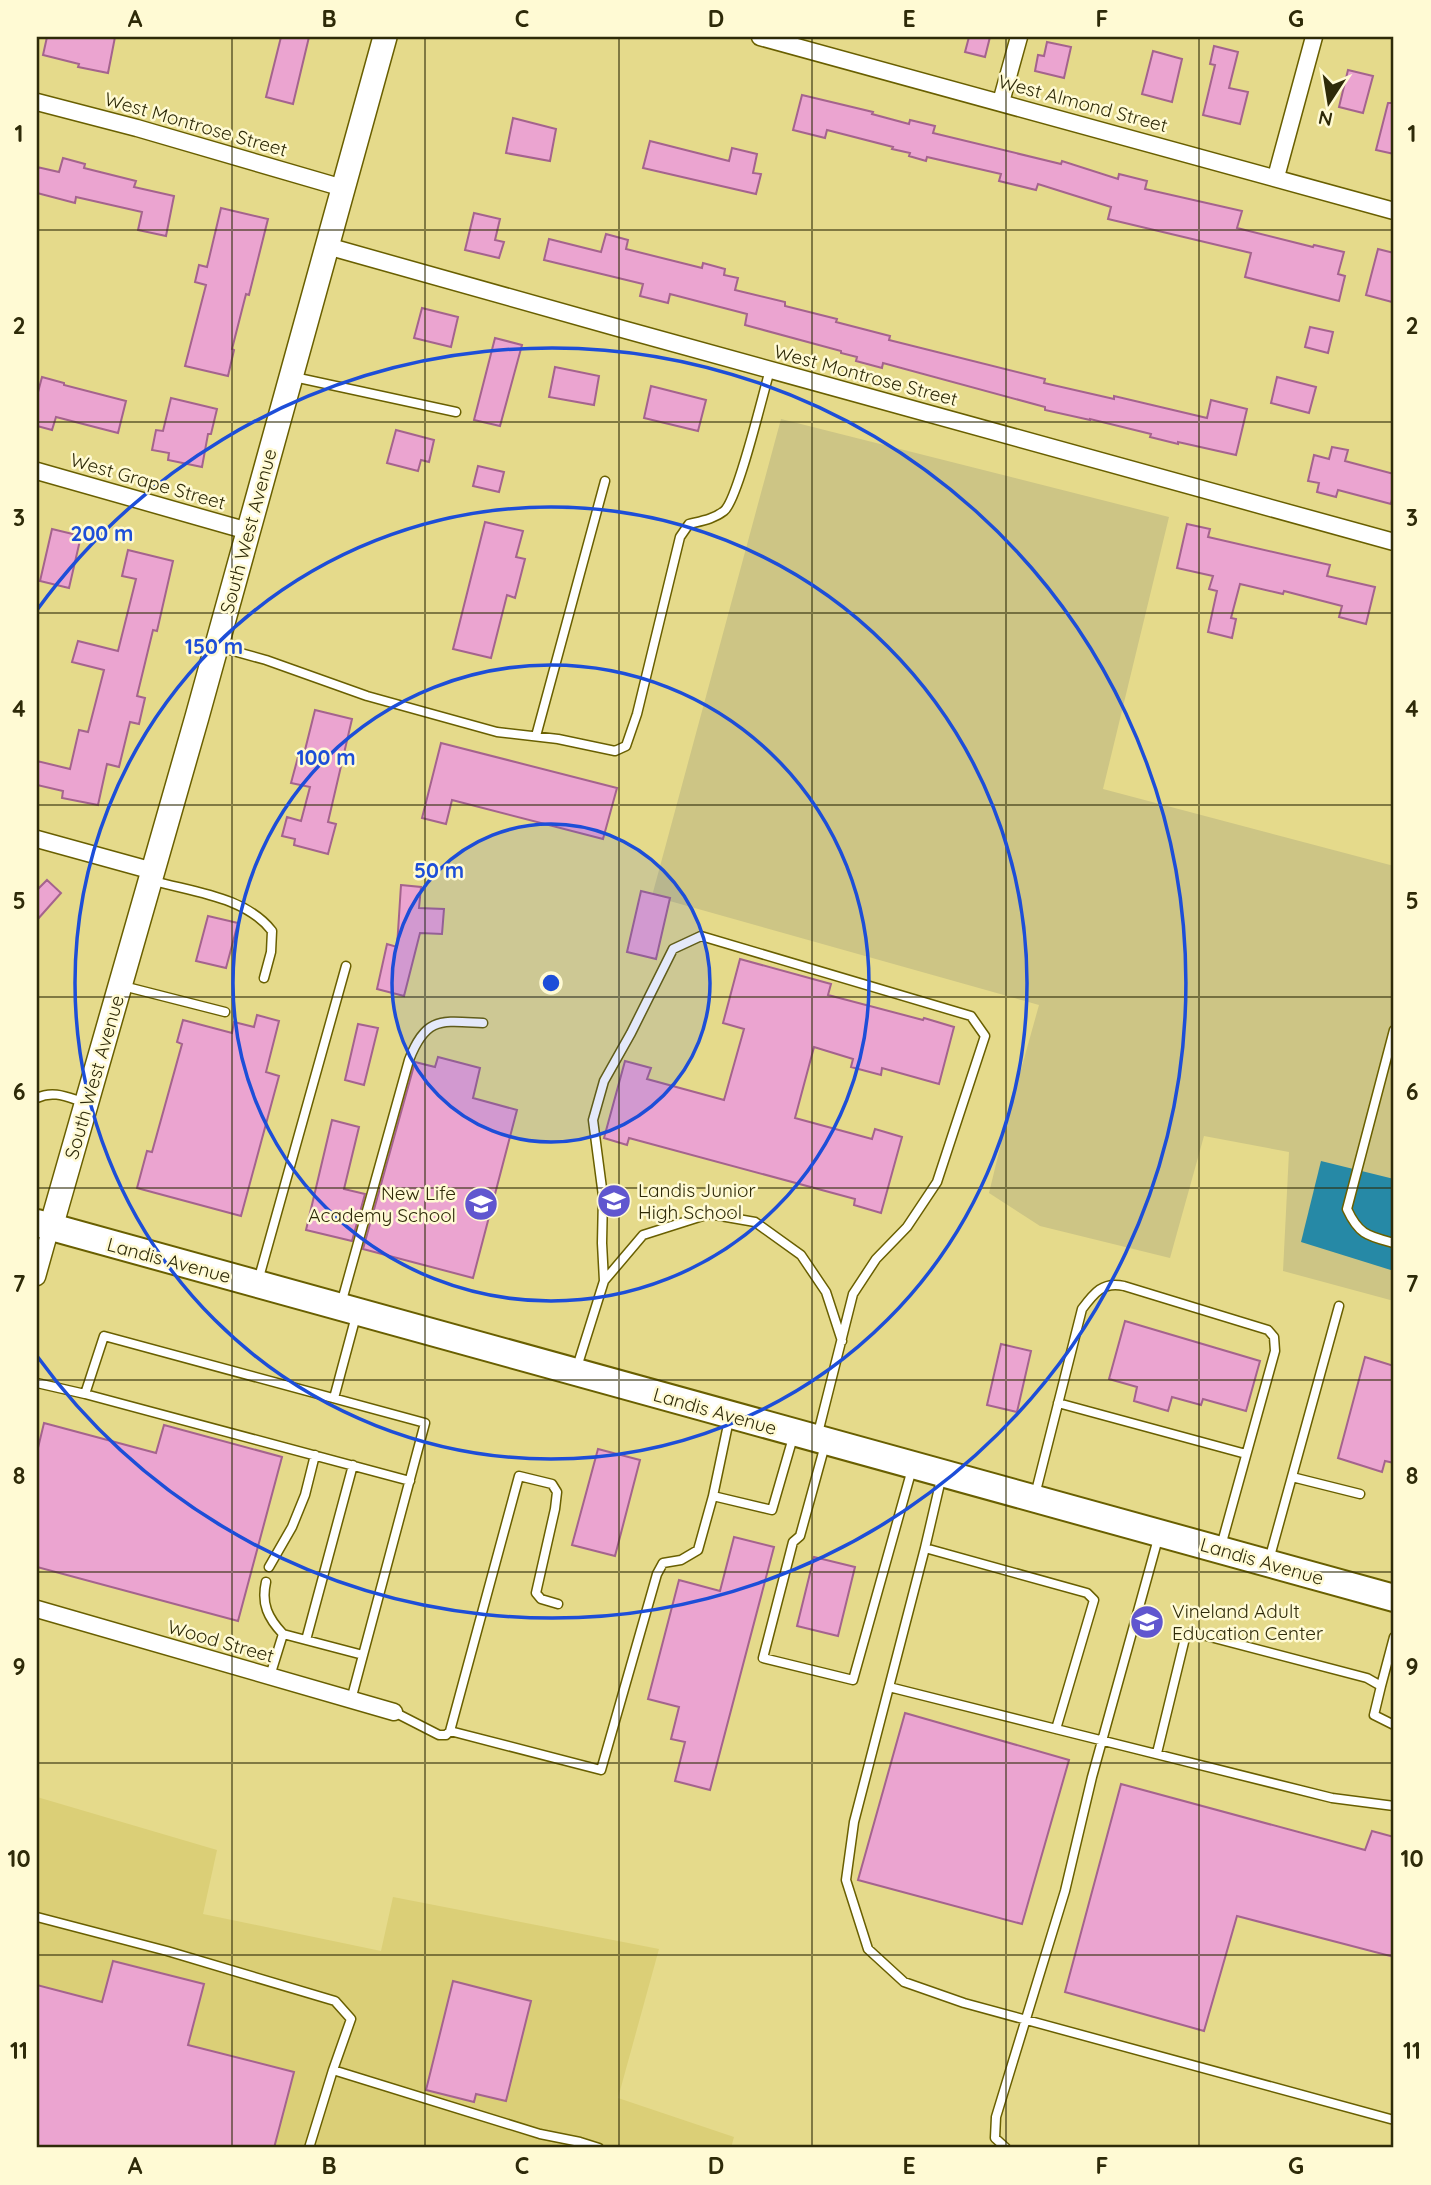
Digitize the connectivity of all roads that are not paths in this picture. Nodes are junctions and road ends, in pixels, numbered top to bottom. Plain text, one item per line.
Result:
1 (385, 37) edge
2 (760, 37) edge
3 (1019, 37) edge
4 (1314, 37) edge
5 (37, 102) edge
6 (1001, 102) junction
7 (1276, 177) junction
8 (343, 188) junction
9 (1394, 211) edge
10 (327, 246) junction
11 (770, 370) junction
12 (291, 376) junction
13 (456, 412) dead end
14 (37, 471) edge
15 (605, 481) dead end
16 (248, 531) junction
17 (1394, 542) edge
18 (216, 646) junction
19 (536, 736) junction
20 (37, 839) edge
21 (151, 876) junction
22 (346, 966) dead end
23 (264, 978) dead end
24 (120, 985) junction
25 (225, 1012) dead end
26 (483, 1023) dead end
27 (1394, 1030) edge
28 (37, 1098) edge
29 (86, 1103) junction
30 (44, 1225) edge
31 (1394, 1243) edge
32 (37, 1277) edge
33 (604, 1281) junction
34 (257, 1284) junction
35 (1339, 1306) dead end
36 (349, 1309) junction
37 (842, 1340) junction
38 (575, 1372) junction
39 (37, 1383) edge
40 (85, 1394) junction
41 (334, 1398) junction
42 (1058, 1404) junction
43 (730, 1415) junction
44 (812, 1438) junction
45 (1245, 1454) junction
46 (315, 1455) junction
47 (353, 1465) junction
48 (913, 1465) junction
49 (943, 1473) junction
50 (1292, 1477) junction
51 (410, 1481) junction
52 (1360, 1494) dead end
53 (713, 1496) junction
54 (1034, 1498) junction
55 (1160, 1532) junction
56 (925, 1548) junction
57 (1220, 1549) junction
58 (1269, 1562) junction
59 (269, 1567) dead end
60 (266, 1582) dead end
61 (1394, 1598) edge
62 (558, 1604) dead end
63 (37, 1609) edge
64 (283, 1634) junction
65 (1394, 1637) edge
66 (306, 1640) junction
67 (363, 1655) junction
68 (270, 1676) junction
69 (1381, 1686) junction
70 (889, 1687) junction
71 (351, 1700) junction
72 (394, 1712) joint
73 (1394, 1725) edge
74 (1056, 1729) junction
75 (450, 1731) junction
76 (1102, 1742) junction
77 (1157, 1753) junction
78 (1394, 1806) edge
79 (37, 1917) edge
80 (1026, 2019) junction
81 (333, 2070) junction
82 (1394, 2120) edge
83 (309, 2148) edge
84 (599, 2148) edge
85 (1006, 2148) edge

1 - 8 street, South West Avenue
2 - 6 street, West Almond Street
3 - 6 street
4 - 7 street
5 - 8 street, West Montrose Street
6 - 7 street, West Almond Street
7 - 9 street, West Almond Street
8 - 10 street, South West Avenue
10 - 11 street, West Montrose Street
10 - 12 street, South West Avenue
11 - 17 street, West Montrose Street
11 - 19 lane
12 - 13 lane
12 - 16 street, South West Avenue
14 - 16 street, West Grape Street
15 - 19 lane
16 - 18 street, South West Avenue
18 - 19 lane
18 - 21 street, South West Avenue
20 - 21 street
21 - 23 lane
21 - 24 street, South West Avenue
22 - 34 lane
24 - 25 lane
24 - 29 street, South West Avenue
26 - 36 lane
27 - 31 lane
28 - 29 lane
29 - 30 street, South West Avenue
30 - 32 street
30 - 34 main road, Landis Avenue
33 - 37 lane
33 - 37 lane
33 - 38 lane
34 - 36 main road, Landis Avenue
35 - 50 lane
36 - 38 main road, Landis Avenue
36 - 41 lane
37 - 44 lane
38 - 43 main road, Landis Avenue
39 - 40 lane
40 - 41 lane
40 - 46 lane
41 - 51 lane
42 - 45 lane
42 - 45 lane
42 - 54 lane
43 - 44 main road, Landis Avenue
43 - 53 lane
44 - 48 main road, Landis Avenue
44 - 48 lane
44 - 53 lane
45 - 57 lane
46 - 47 lane
46 - 59 lane
47 - 51 lane
47 - 66 lane
48 - 49 main road, Landis Avenue
49 - 54 main road, Landis Avenue
49 - 56 lane
50 - 52 lane
50 - 58 lane
51 - 67 lane
53 - 75 lane
54 - 55 main road, Landis Avenue
55 - 57 main road, Landis Avenue
55 - 76 lane
56 - 70 lane
56 - 74 lane
57 - 58 main road, Landis Avenue
58 - 61 main road, Landis Avenue
60 - 64 lane
62 - 75 lane
63 - 68 street, Wood Street
64 - 66 lane
64 - 68 lane
65 - 69 lane
66 - 67 lane
67 - 71 lane
68 - 71 street, Wood Street
69 - 73 lane
69 - 77 lane
70 - 74 lane
70 - 80 lane
71 - 72 street, Wood Street
72 - 75 lane
74 - 76 lane
76 - 77 lane
76 - 80 lane
77 - 78 lane
79 - 81 lane
80 - 82 lane
80 - 85 lane
81 - 83 lane
81 - 84 lane

